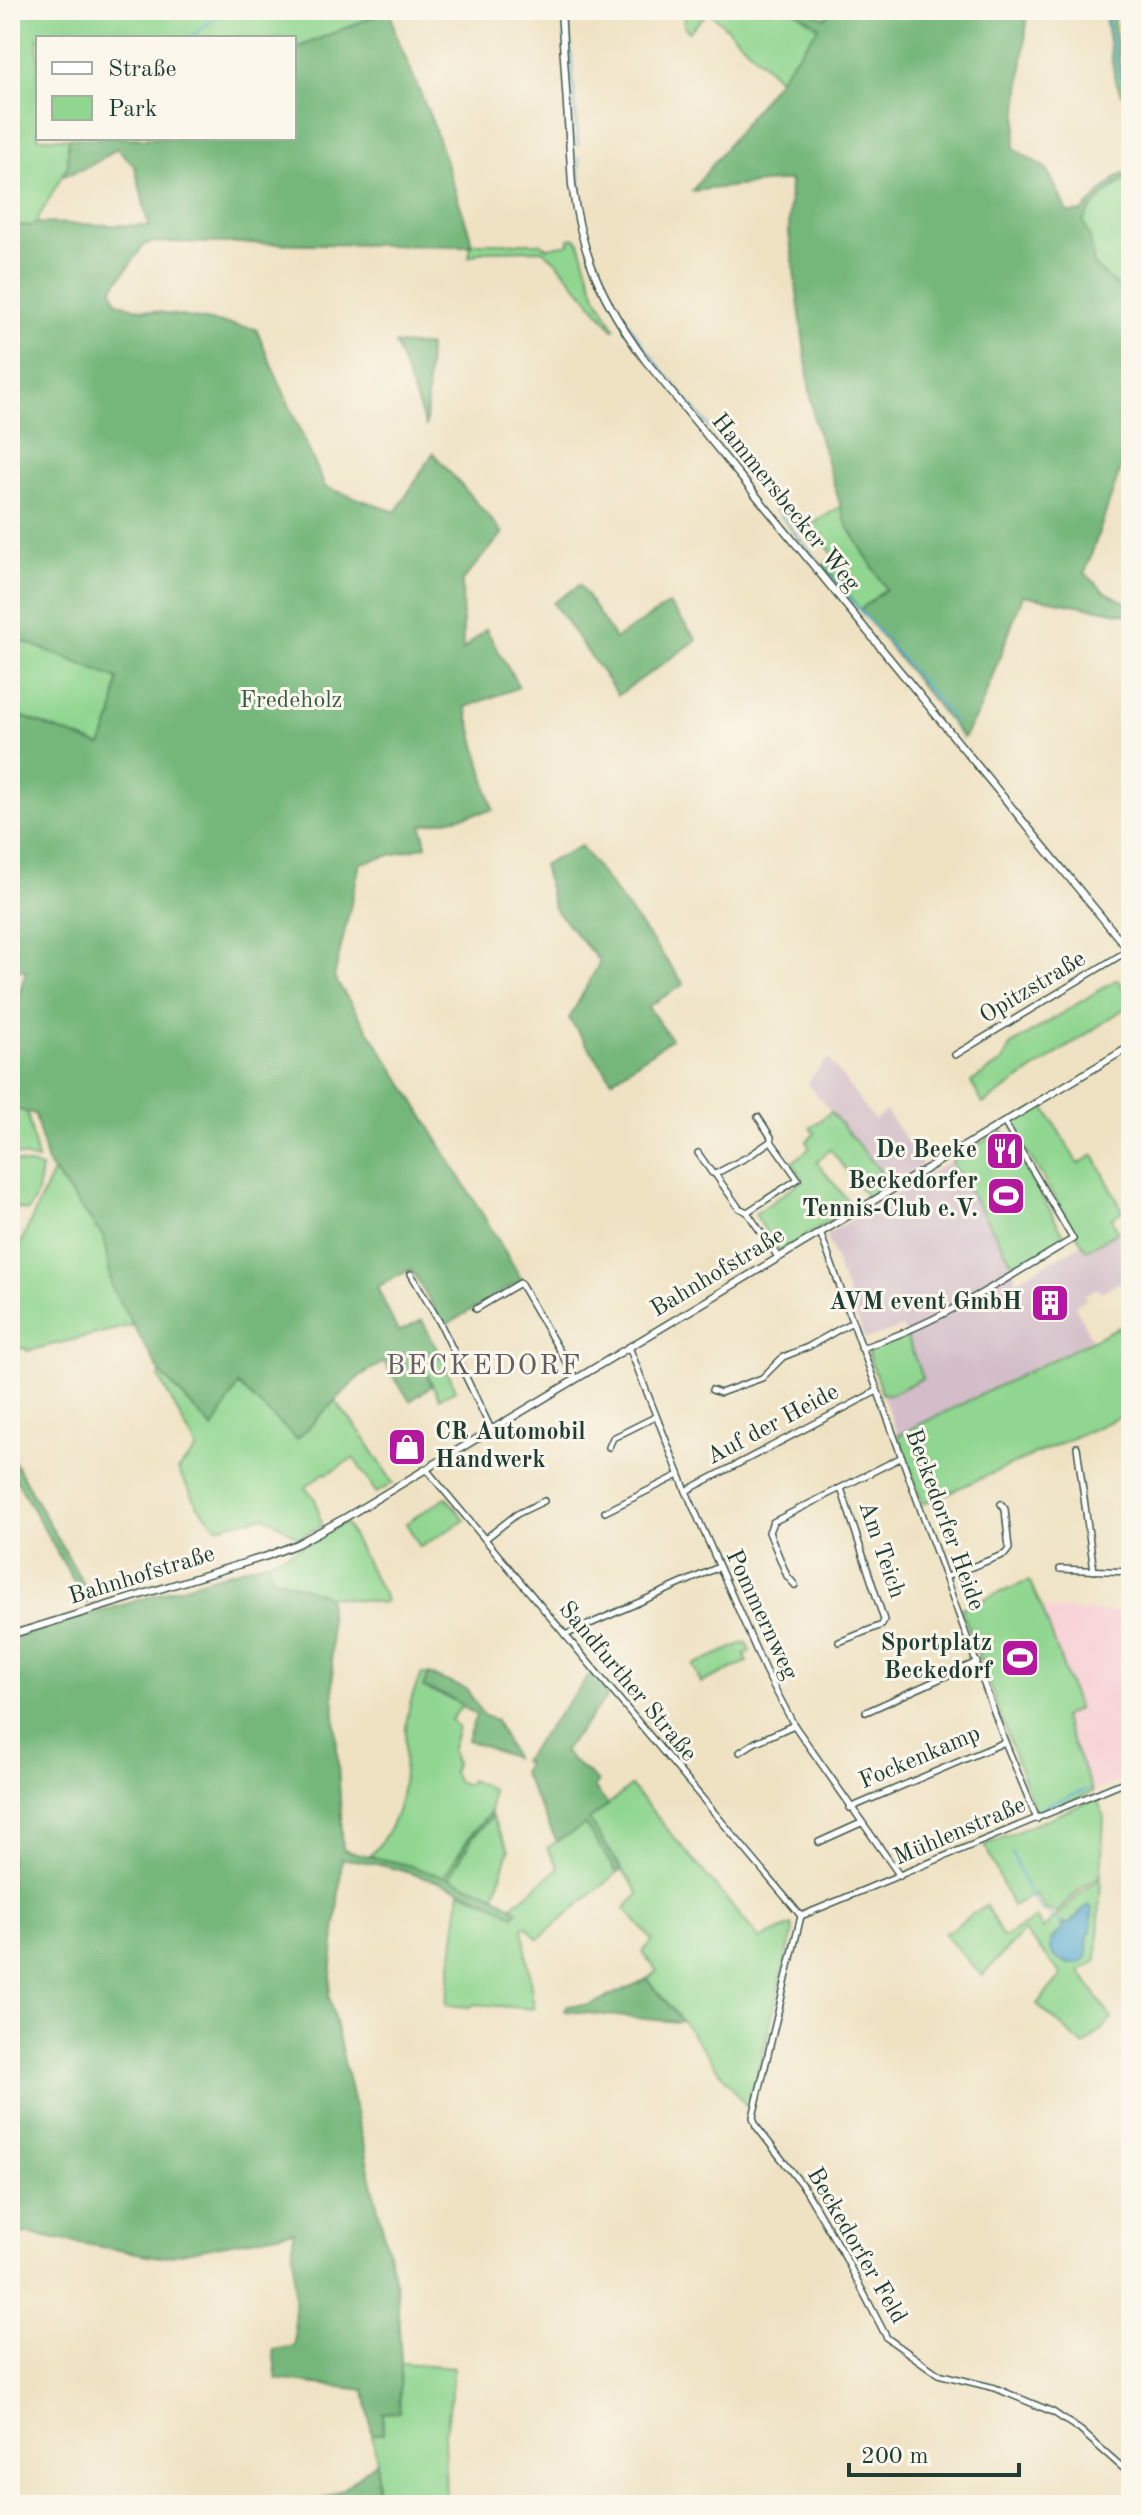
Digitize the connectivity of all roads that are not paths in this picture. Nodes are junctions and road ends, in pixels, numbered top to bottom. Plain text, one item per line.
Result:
1 (561, 10) edge
2 (1130, 952) edge
3 (1131, 1046) edge
4 (955, 1055) dead end
5 (758, 1117) dead end
6 (1004, 1122) junction
7 (771, 1141) junction
8 (698, 1153) dead end
9 (715, 1174) junction
10 (747, 1212) junction
11 (820, 1232) junction
12 (778, 1257) junction
13 (411, 1274) dead end
14 (476, 1309) dead end
15 (852, 1322) junction
16 (629, 1347) junction
17 (861, 1348) junction
18 (576, 1379) junction
19 (712, 1390) dead end
20 (877, 1391) junction
21 (655, 1417) junction
22 (491, 1429) junction
23 (609, 1447) dead end
24 (1077, 1447) dead end
25 (902, 1457) junction
26 (426, 1469) junction
27 (679, 1475) junction
28 (841, 1488) junction
29 (686, 1491) junction
30 (544, 1501) dead end
31 (1001, 1504) dead end
32 (605, 1512) dead end
33 (485, 1539) junction
34 (719, 1567) junction
35 (1060, 1569) dead end
36 (1094, 1571) junction
37 (1131, 1572) edge
38 (946, 1577) junction
39 (795, 1585) dead end
40 (10, 1635) edge
41 (565, 1635) junction
42 (839, 1642) dead end
43 (977, 1662) junction
44 (866, 1712) dead end
45 (794, 1725) junction
46 (1005, 1742) junction
47 (740, 1752) dead end
48 (1131, 1779) edge
49 (850, 1808) junction
50 (1037, 1819) junction
51 (861, 1823) junction
52 (819, 1842) dead end
53 (900, 1876) junction
54 (801, 1916) junction
55 (1131, 2475) edge

1 - 2 street, Hammersbecker Weg
2 - 4 street, Opitzstraße
3 - 6 street, Bahnhofstraße
5 - 7 street
6 - 11 street, Bahnhofstraße
6 - 17 street
7 - 9 street
7 - 10 street
8 - 9 street
9 - 10 street
10 - 12 street
11 - 12 street, Bahnhofstraße
11 - 15 street, Beckedorfer Heide
12 - 16 street, Bahnhofstraße
13 - 22 street
14 - 18 street
15 - 17 street, Beckedorfer Heide
15 - 19 street
16 - 18 street, Bahnhofstraße
16 - 21 street, Pommernweg
17 - 20 street, Beckedorfer Heide
18 - 22 street, Bahnhofstraße
20 - 25 street, Beckedorfer Heide
20 - 29 street, Auf der Heide
21 - 23 street
21 - 27 street, Pommernweg
22 - 26 street, Bahnhofstraße
24 - 36 street
25 - 28 street, Am Teich
25 - 38 street, Beckedorfer Heide
26 - 33 street, Sandfurther Straße
26 - 40 street, Bahnhofstraße
27 - 29 street, Pommernweg
27 - 32 street
28 - 39 street, Am Teich
28 - 42 street, Am Teich
29 - 34 street, Pommernweg
30 - 33 street
31 - 38 street
33 - 41 street, Sandfurther Straße
34 - 41 street
34 - 45 street, Pommernweg
35 - 36 street
36 - 37 street
38 - 43 street, Beckedorfer Heide
41 - 54 street, Sandfurther Straße
43 - 44 street
43 - 46 street, Beckedorfer Heide
45 - 47 street
45 - 49 street, Pommernweg
46 - 49 street, Fockenkamp
46 - 50 street, Beckedorfer Heide
48 - 50 street, Mühlenstraße
49 - 51 street, Pommernweg
50 - 53 street, Mühlenstraße
51 - 52 street
51 - 53 street, Pommernweg
53 - 54 street, Mühlenstraße
54 - 55 street, Beckedorfer Feld

